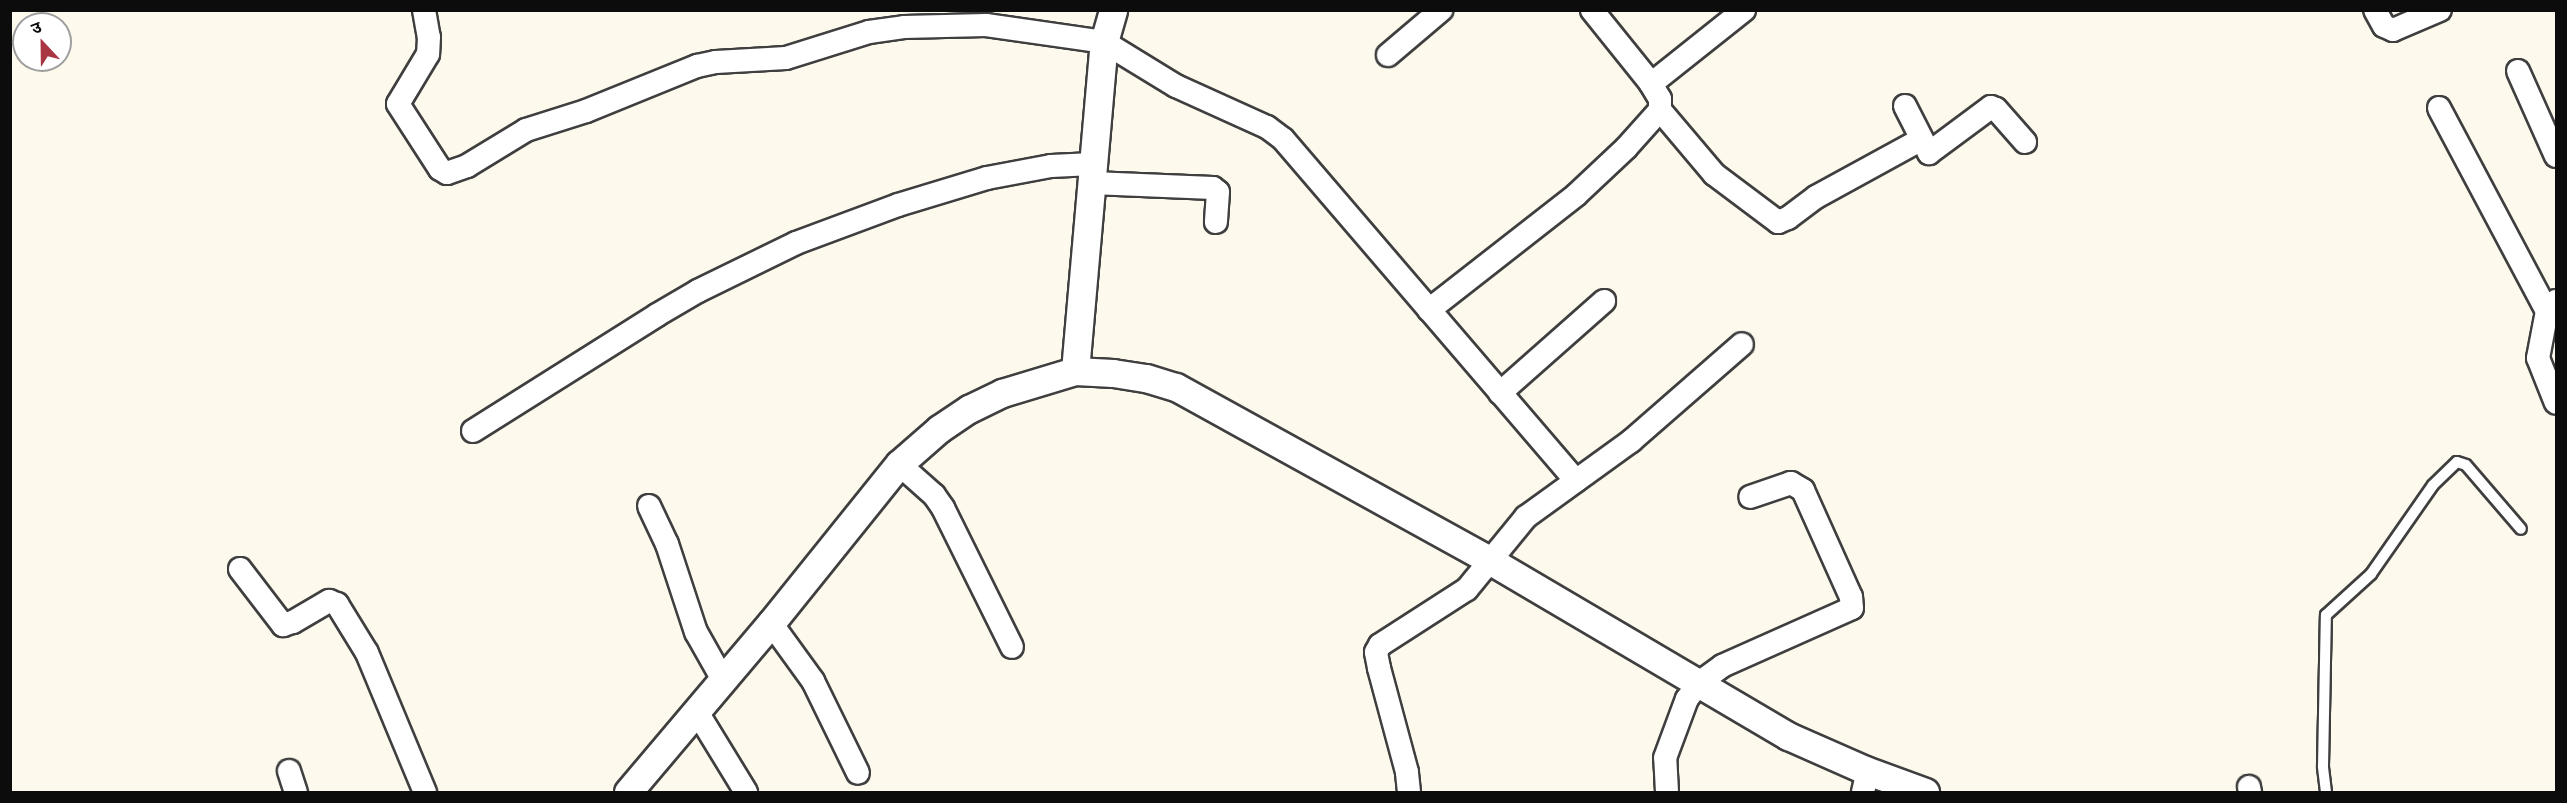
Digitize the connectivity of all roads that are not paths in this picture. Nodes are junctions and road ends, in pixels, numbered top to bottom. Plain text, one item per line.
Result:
1 (424, 10) edge
2 (1113, 10) edge
3 (1441, 10) edge
4 (1592, 10) edge
5 (1744, 10) edge
6 (2375, 10) edge
7 (2440, 10) edge
8 (1104, 42) junction
9 (1388, 55) dead end
10 (2518, 71) dead end
11 (1651, 84) junction
12 (1905, 106) dead end
13 (2439, 108) dead end
14 (1660, 110) junction
15 (1920, 140) junction
16 (2025, 142) dead end
17 (2556, 156) edge
18 (1093, 174) junction
19 (1216, 222) dead end
20 (1604, 301) dead end
21 (2552, 306) edge
22 (1429, 309) junction
23 (1742, 344) dead end
24 (1075, 371) junction
25 (1500, 393) junction
26 (2556, 403) edge
27 (473, 431) dead end
28 (910, 474) junction
29 (1576, 481) junction
30 (1750, 497) dead end
31 (649, 506) dead end
32 (2521, 529) dead end
33 (1483, 568) junction
34 (240, 569) dead end
35 (779, 633) junction
36 (1012, 646) dead end
37 (723, 680) junction
38 (1693, 691) junction
39 (705, 722) junction
40 (858, 773) dead end
41 (1865, 784) edge
42 (425, 792) edge
43 (628, 792) edge
44 (746, 792) edge
45 (1409, 792) edge
46 (1667, 792) edge
47 (1925, 792) edge
48 (2326, 792) edge

1 - 8 street
2 - 8 street
3 - 9 street
4 - 11 street
5 - 11 street
6 - 7 street
8 - 18 street
8 - 22 street
10 - 17 street
11 - 14 street
12 - 15 street
13 - 21 street
14 - 15 street
14 - 22 street
15 - 16 street
18 - 19 street
18 - 24 street
18 - 27 street
20 - 25 street
21 - 26 street
22 - 25 street
23 - 29 street
24 - 28 street
24 - 33 street
25 - 29 street
28 - 35 street
28 - 36 street
29 - 33 street
30 - 38 street
31 - 37 street
32 - 48 lane
33 - 38 street
33 - 45 street
34 - 42 street
35 - 37 street
35 - 40 street
37 - 39 street
38 - 41 street
38 - 46 street
39 - 43 street
39 - 44 street
41 - 47 street

